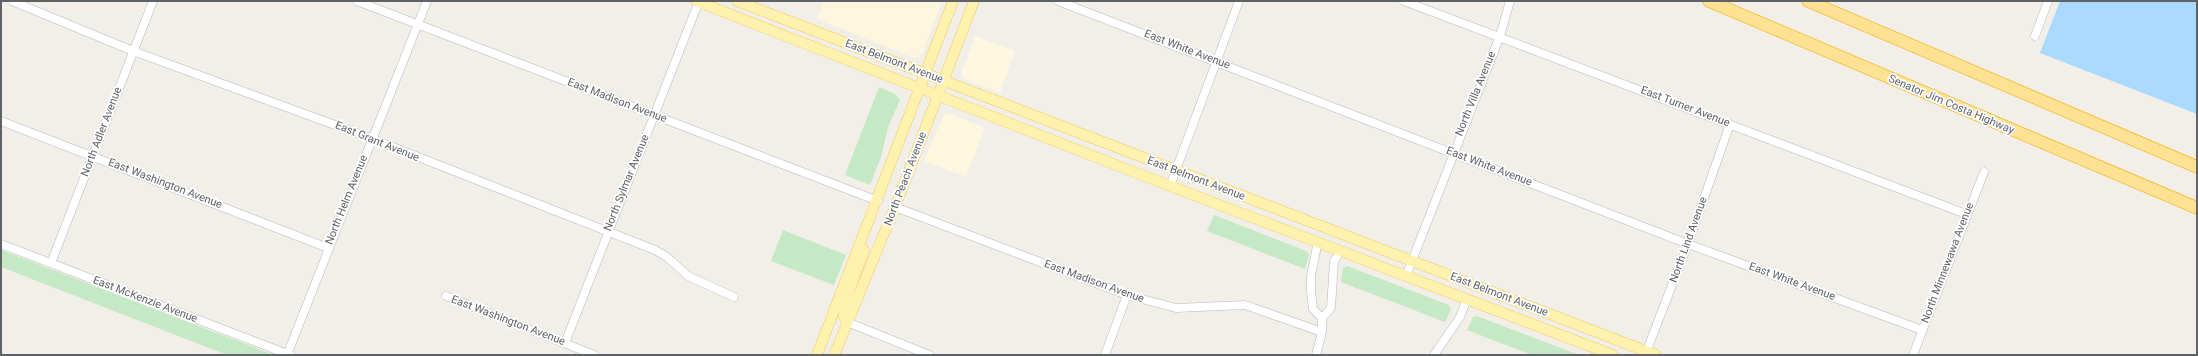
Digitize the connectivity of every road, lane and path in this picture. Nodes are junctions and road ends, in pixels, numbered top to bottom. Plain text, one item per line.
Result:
1 (12, 1) edge
2 (153, 1) edge
3 (357, 1) edge
4 (427, 1) edge
5 (698, 1) edge
6 (737, 1) edge
7 (953, 1) edge
8 (974, 1) edge
9 (1058, 1) edge
10 (1239, 1) edge
11 (1404, 1) edge
12 (1510, 1) edge
13 (1709, 1) edge
14 (1808, 1) edge
15 (2048, 1) edge
16 (418, 25) junction
17 (1500, 36) junction
18 (2035, 36) dead end
19 (134, 51) junction
20 (1217, 62) junction
21 (926, 74) junction
22 (944, 81) junction
23 (920, 89) junction
24 (938, 96) junction
25 (655, 115) junction
26 (1, 121) edge
27 (1730, 124) junction
28 (371, 139) junction
29 (1453, 153) junction
30 (92, 156) junction
31 (2197, 167) edge
32 (1176, 171) junction
33 (1984, 172) dead end
34 (1170, 186) junction
35 (878, 201) junction
36 (895, 207) junction
37 (2196, 208) edge
38 (1966, 214) junction
39 (607, 233) junction
40 (864, 236) junction
41 (1315, 241) junction
42 (1, 244) edge
43 (1688, 244) junction
44 (328, 248) junction
45 (1343, 252) junction
46 (1411, 262) junction
47 (51, 263) junction
48 (1406, 276) junction
49 (1127, 295) junction
50 (446, 296) dead end
51 (734, 297) dead end
52 (1467, 299) junction
53 (1322, 318) junction
54 (847, 322) junction
55 (1922, 330) junction
56 (1322, 332) junction
57 (565, 343) junction
58 (1646, 353) edge
59 (288, 355) edge
60 (594, 355) edge
61 (817, 355) edge
62 (834, 355) edge
63 (929, 355) edge
64 (1105, 355) edge
65 (1316, 355) edge
66 (1434, 355) edge
67 (1613, 355) edge
68 (1656, 355) edge
69 (1913, 355) edge

1 - 19 street, East Grant Avenue
2 - 19 street, North Adler Avenue
3 - 16 street, East Madison Avenue
4 - 16 street, North Helm Avenue
5 - 23 main road, East Belmont Avenue
5 - 25 street, North Sylmar Avenue
6 - 21 main road, East Belmont Avenue
7 - 21 main road, North Peach Avenue
8 - 22 main road, North Peach Avenue
9 - 20 street, East White Avenue
10 - 20 street
11 - 17 street, East Turner Avenue
12 - 17 street, North Villa Avenue
13 - 37 highway, Senator Jim Costa Highway
14 - 31 highway
15 - 18 street
16 - 25 street, East Madison Avenue
16 - 28 street, North Helm Avenue
17 - 27 street, East Turner Avenue
17 - 29 street, North Villa Avenue
19 - 28 street, East Grant Avenue
19 - 30 street, North Adler Avenue
20 - 29 street, East White Avenue
20 - 32 street
21 - 22 main road, East Belmont Avenue
21 - 23 main road, North Peach Avenue
22 - 24 main road, North Peach Avenue
22 - 32 main road, East Belmont Avenue
23 - 24 main road, East Belmont Avenue
23 - 35 main road, North Peach Avenue
24 - 34 main road, East Belmont Avenue
24 - 36 main road, North Peach Avenue
25 - 35 street, East Madison Avenue
25 - 39 street, North Sylmar Avenue
26 - 30 street, East Washington Avenue
27 - 38 street, East Turner Avenue
27 - 43 street, North Lind Avenue
28 - 39 street, East Grant Avenue
28 - 44 street, North Helm Avenue
29 - 43 street, East White Avenue
29 - 46 street, North Villa Avenue
30 - 44 street, East Washington Avenue
30 - 47 street, North Adler Avenue
32 - 34 street
32 - 46 main road, East Belmont Avenue
33 - 38 street, North Minnewawa Avenue
34 - 41 main road, East Belmont Avenue
35 - 40 main road, North Peach Avenue
36 - 49 street, East Madison Avenue
36 - 54 main road, North Peach Avenue
38 - 55 street, North Minnewawa Avenue
39 - 51 street, East Grant Avenue
39 - 57 street, North Sylmar Avenue
40 - 54 main road
40 - 61 main road, North Peach Avenue
41 - 45 main road, East Belmont Avenue
41 - 53 street
42 - 47 street, East McKenzie Avenue
43 - 55 street, East White Avenue
43 - 58 street, North Lind Avenue
44 - 59 street, North Helm Avenue
45 - 48 main road, East Belmont Avenue
45 - 53 street
46 - 48 street, North Villa Avenue
46 - 58 main road, East Belmont Avenue
47 - 59 street, East McKenzie Avenue
48 - 52 main road, East Belmont Avenue
49 - 56 street, East Madison Avenue
49 - 64 street
50 - 57 street, East Washington Avenue
52 - 66 street
52 - 67 main road, East Belmont Avenue
53 - 56 street
54 - 62 main road, North Peach Avenue
54 - 63 street
55 - 69 street, North Minnewawa Avenue
56 - 65 street
57 - 60 street, East Washington Avenue
58 - 68 main road, East Belmont Avenue

